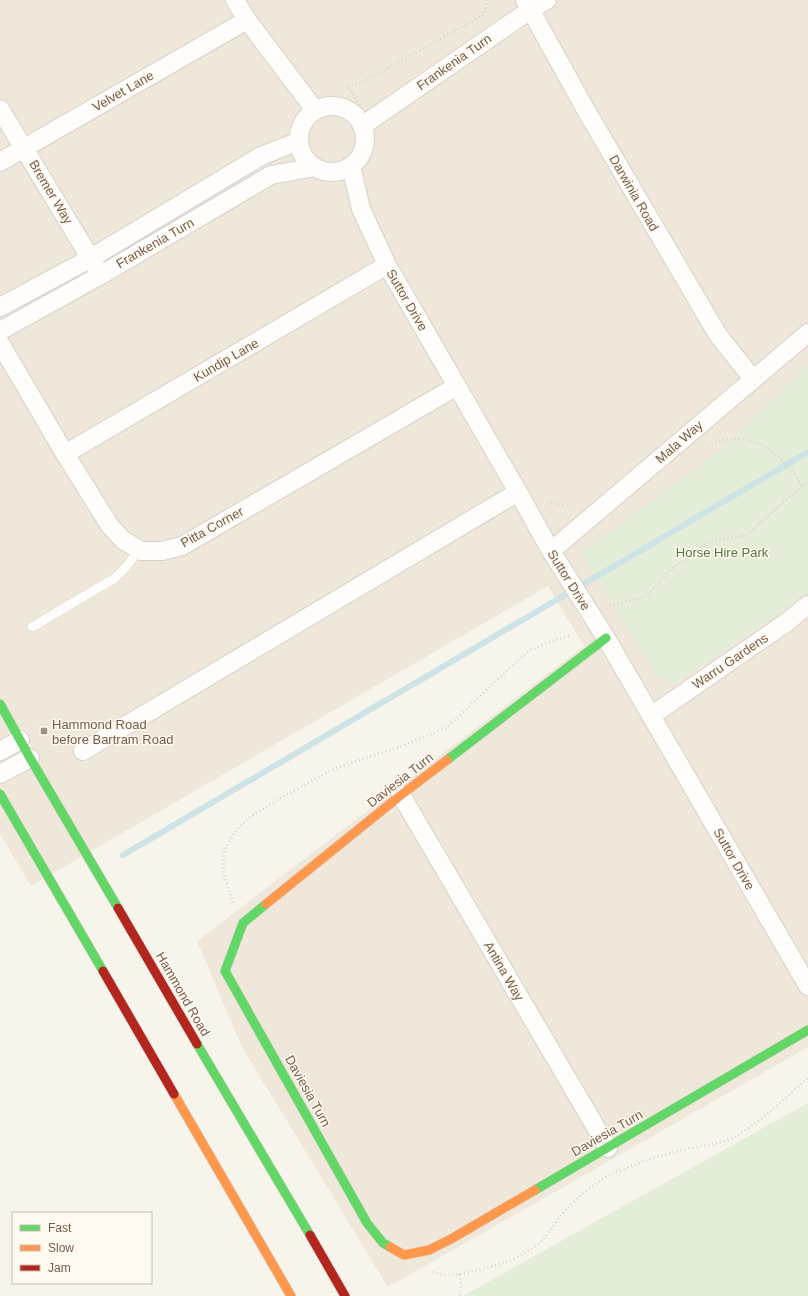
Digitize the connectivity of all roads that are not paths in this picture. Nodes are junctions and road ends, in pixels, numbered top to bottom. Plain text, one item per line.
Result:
1 (235, 0) edge
2 (547, 0) edge
3 (527, 5) edge
4 (247, 20) junction
5 (0, 109) edge
6 (315, 110) junction
7 (366, 123) junction
8 (299, 141) junction
9 (25, 148) junction
10 (0, 162) edge
11 (351, 166) junction
12 (315, 167) junction
13 (91, 258) junction
14 (387, 265) junction
15 (101, 275) junction
16 (0, 307) edge
17 (0, 331) edge
18 (808, 334) edge
19 (0, 343) edge
20 (754, 379) junction
21 (457, 386) junction
22 (66, 454) junction
23 (518, 492) junction
24 (138, 549) junction
25 (551, 552) junction
26 (808, 605) edge
27 (32, 627) dead end
28 (606, 638) junction
29 (0, 704) edge
30 (651, 716) junction
31 (20, 740) junction
32 (0, 751) edge
33 (84, 751) dead end
34 (30, 758) junction
35 (0, 774) edge
36 (0, 794) edge
37 (401, 795) junction
38 (808, 986) edge
39 (808, 1030) edge
40 (608, 1148) junction
41 (291, 1296) edge
42 (345, 1296) edge

1 - 4 street
2 - 3 street, Frankenia Turn
3 - 7 street, Frankenia Turn
3 - 20 street, Darwinia Road
4 - 6 street
4 - 9 street, Velvet Lane
5 - 9 street, Bremer Way
6 - 7 street
6 - 8 street
7 - 11 street
8 - 12 street
8 - 13 street, Frankenia Turn
9 - 10 street, Velvet Lane
9 - 13 street, Bremer Way
11 - 12 street
11 - 14 street, Suttor Drive
12 - 15 street, Frankenia Turn
13 - 15 street, Bremer Way
13 - 16 street, Frankenia Turn
14 - 21 street, Suttor Drive
14 - 22 street, Kundip Lane
15 - 17 street, Frankenia Turn
18 - 20 street, Mala Way
19 - 22 street, Pitta Corner
20 - 25 street, Mala Way
21 - 23 street, Suttor Drive
21 - 24 street, Pitta Corner
22 - 24 street, Pitta Corner
23 - 25 street, Suttor Drive
23 - 33 street
24 - 27 lane
25 - 28 street, Suttor Drive
26 - 30 street, Warru Gardens
28 - 30 street, Suttor Drive
28 - 37 street, Daviesia Turn
29 - 31 street, Hammond Road
30 - 38 street, Suttor Drive
31 - 32 street
31 - 34 street, Hammond Road
34 - 35 street
34 - 42 street, Hammond Road
36 - 41 street
37 - 40 street, Antina Way
37 - 40 street, Daviesia Turn
39 - 40 street, Daviesia Turn

